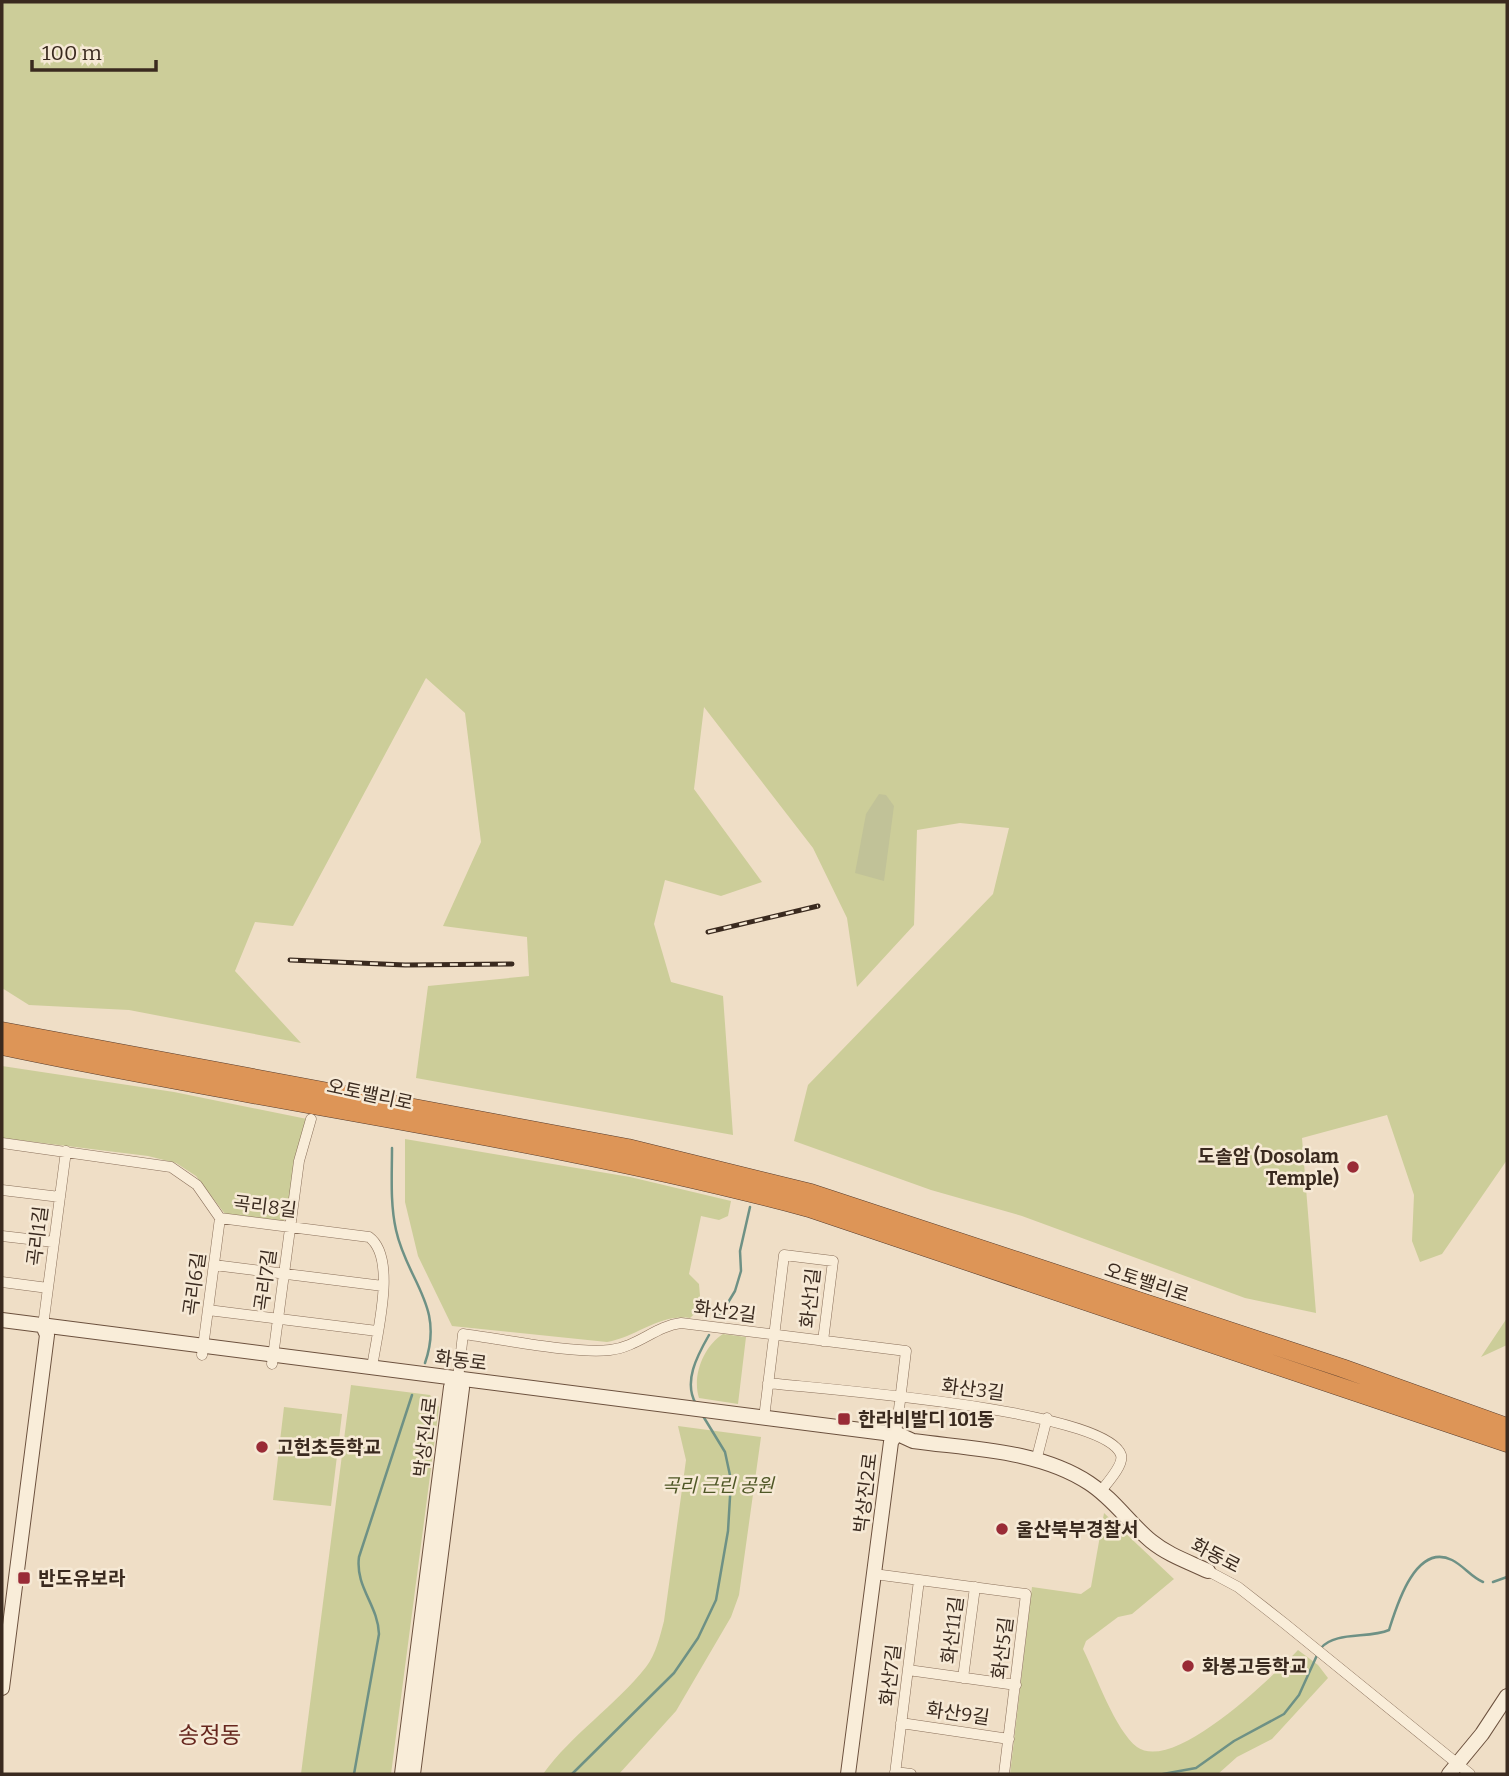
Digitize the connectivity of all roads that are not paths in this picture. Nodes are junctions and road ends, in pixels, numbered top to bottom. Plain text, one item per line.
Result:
1 (2, 1026) edge
2 (2, 1031) edge
3 (54, 1042) junction
4 (2, 1046) edge
5 (2, 1057) edge
6 (106, 1068) junction
7 (371, 1107) junction
8 (312, 1119) dead end
9 (2, 1143) edge
10 (66, 1152) junction
11 (2, 1190) edge
12 (60, 1197) junction
13 (220, 1218) junction
14 (290, 1227) junction
15 (2, 1236) edge
16 (54, 1242) junction
17 (214, 1265) junction
18 (284, 1274) junction
19 (2, 1282) edge
20 (383, 1286) junction
21 (48, 1288) junction
22 (208, 1310) junction
23 (278, 1319) junction
24 (2, 1321) edge
25 (2, 1329) edge
26 (377, 1331) junction
27 (43, 1332) junction
28 (774, 1335) junction
29 (823, 1340) junction
30 (203, 1350) junction
31 (272, 1359) junction
32 (372, 1368) junction
33 (768, 1383) junction
34 (457, 1384) junction
35 (1385, 1391) junction
36 (1416, 1393) junction
37 (900, 1398) junction
38 (1507, 1413) edge
39 (704, 1414) junction
40 (764, 1418) junction
41 (1047, 1418) junction
42 (1448, 1422) junction
43 (1507, 1427) edge
44 (900, 1440) junction
45 (1507, 1443) edge
46 (1507, 1453) edge
47 (1036, 1461) junction
48 (1101, 1491) junction
49 (1208, 1571) joint
50 (878, 1574) junction
51 (919, 1580) junction
52 (975, 1587) junction
53 (2, 1619) edge
54 (908, 1670) junction
55 (963, 1678) junction
56 (1016, 1685) junction
57 (2, 1688) edge
58 (1507, 1696) edge
59 (901, 1723) junction
60 (1009, 1739) junction
61 (1453, 1769) edge
62 (895, 1773) edge
63 (402, 1774) edge
64 (413, 1774) edge
65 (848, 1774) edge
66 (857, 1774) edge
67 (911, 1774) edge
68 (1004, 1774) edge
69 (1470, 1774) edge

1 - 3 highway
2 - 3 highway, 오토밸리로
3 - 7 highway, 오토밸리로
4 - 6 highway, 오토밸리로
5 - 6 highway
6 - 7 highway, 오토밸리로
7 - 35 highway, 오토밸리로
8 - 14 street, 곡리7길
9 - 10 street, 곡리8길
10 - 12 street, 곡리1길
10 - 13 street, 곡리8길
11 - 12 street
12 - 16 street, 곡리1길
13 - 14 street, 곡리8길
13 - 17 street, 곡리6길
14 - 18 street, 곡리7길
14 - 20 street, 곡리8길
15 - 16 street
16 - 21 street, 곡리1길
17 - 18 street
17 - 22 street, 곡리6길
18 - 20 street
18 - 23 street, 곡리7길
19 - 21 street
20 - 26 street, 곡리8길
21 - 27 street, 곡리1길
22 - 23 street
22 - 30 street, 곡리6길
23 - 26 street
23 - 31 street, 곡리7길
24 - 27 street, 화동로
25 - 27 street, 화동로
26 - 32 street, 곡리8길
27 - 30 street, 화동로
27 - 53 street
27 - 57 street
28 - 29 street, 화산2길
28 - 29 street, 화산1길
28 - 33 street, 화산1길
28 - 34 street, 화산2길
29 - 37 street, 화산2길
30 - 31 street, 화동로
31 - 32 street, 화동로
31 - 34 street, 화동로
32 - 34 street, 화동로
33 - 37 street, 화산3길
33 - 40 street, 화산1길
34 - 39 street, 화동로
34 - 63 street, 박상진4로
34 - 64 street, 박상진4로
35 - 36 highway, 오토밸리로
35 - 42 highway, 오토밸리로
36 - 38 highway
36 - 43 highway, 오토밸리로
37 - 41 street, 화산3길
37 - 44 street, 화산2길
39 - 40 street, 화동로
39 - 44 street, 화동로
40 - 44 street, 화동로
41 - 47 street
41 - 48 street, 화산3길
42 - 45 highway, 오토밸리로
42 - 46 highway
44 - 47 street, 화동로
44 - 50 street, 박상진2로
47 - 48 street, 화동로
48 - 49 street, 화동로
49 - 61 street, 화동로
50 - 51 street, 화산5길
50 - 65 street, 박상진2로
50 - 66 street, 박상진2로
51 - 52 street, 화산5길
51 - 54 street, 화산7길
52 - 55 street, 화산11길
52 - 56 street, 화산5길
54 - 55 street
54 - 59 street, 화산7길
55 - 56 street
56 - 60 street, 화산5길
58 - 61 street
59 - 60 street, 화산9길
59 - 62 street, 화산7길
60 - 68 street, 화산5길
61 - 69 street, 화동로
62 - 67 street

